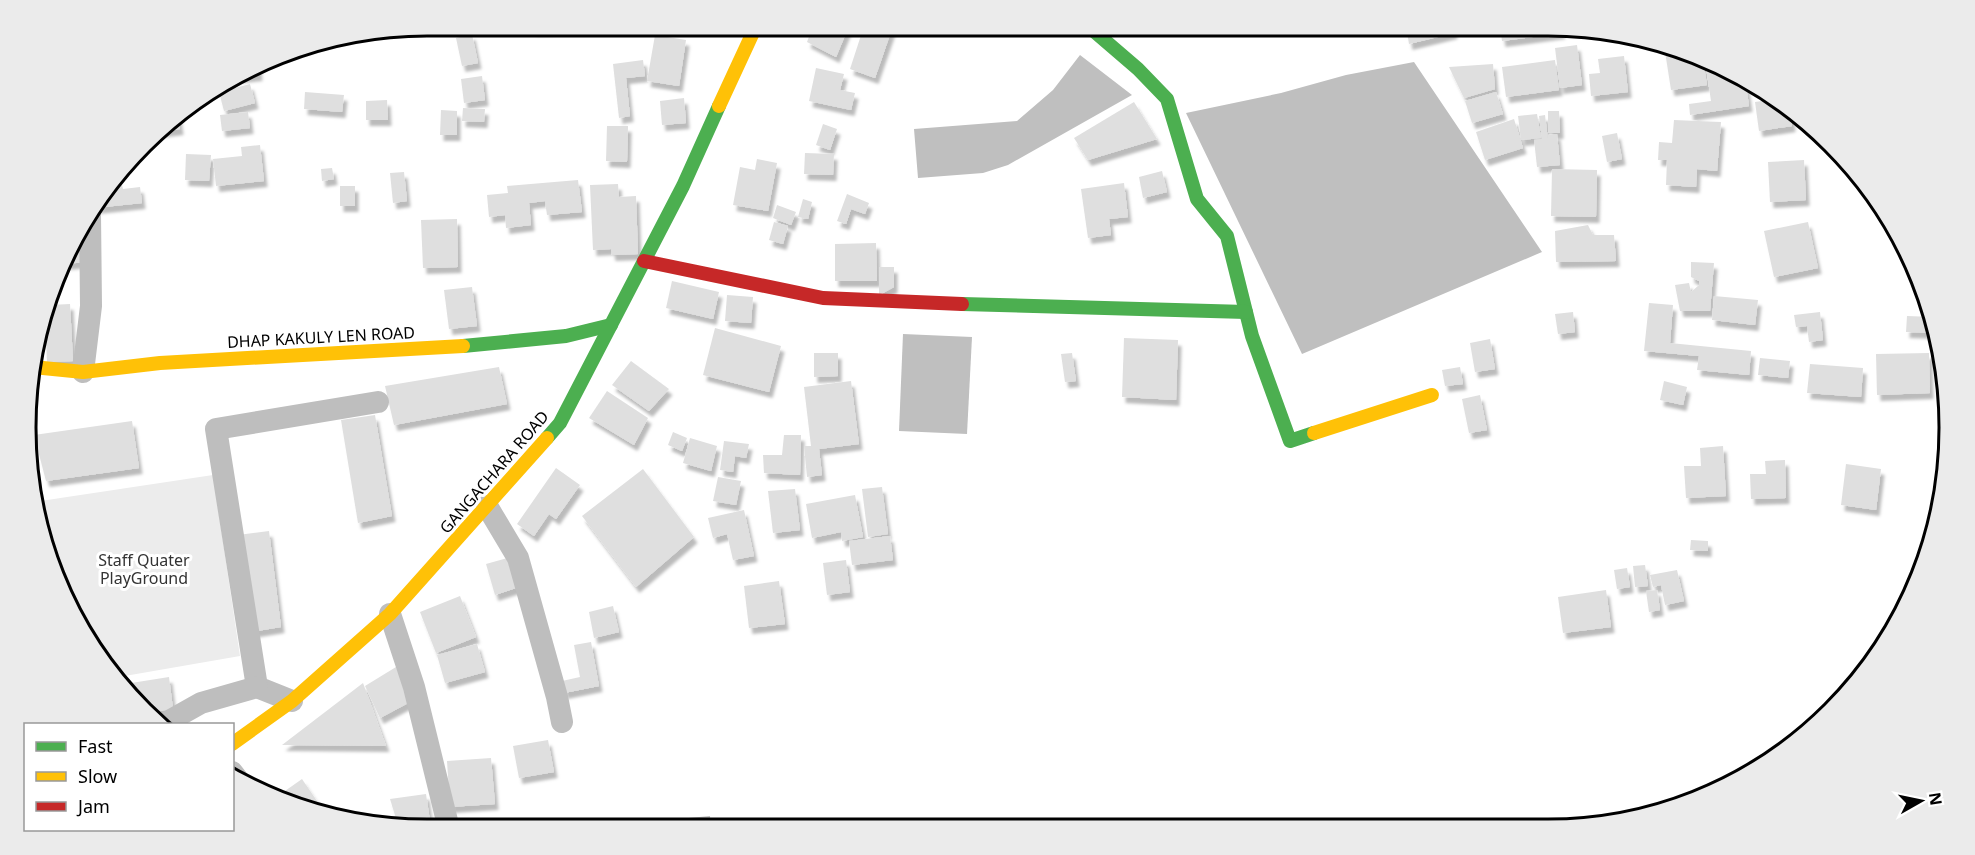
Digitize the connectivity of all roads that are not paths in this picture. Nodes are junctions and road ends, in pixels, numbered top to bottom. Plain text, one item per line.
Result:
1 (751, 36) edge
2 (1100, 36) edge
3 (90, 229) edge
4 (644, 261) junction
5 (1246, 312) junction
6 (611, 325) junction
7 (41, 368) edge
8 (83, 372) junction
9 (1432, 395) dead end
10 (378, 402) dead end
11 (487, 506) junction
12 (390, 614) junction
13 (256, 687) junction
14 (292, 701) junction
15 (168, 721) edge
16 (562, 722) dead end
17 (234, 743) edge
18 (446, 819) edge

1 - 4 street, GANGACHARA ROAD
2 - 5 street
3 - 8 street
4 - 5 street
4 - 6 street, GANGACHARA ROAD
5 - 9 street
6 - 8 street, DHAP KAKULY LEN ROAD
6 - 11 street, GANGACHARA ROAD
7 - 8 street, DHAP KAKULY LEN ROAD
10 - 13 street
11 - 12 street, GANGACHARA ROAD
11 - 16 street
12 - 14 street, GANGACHARA ROAD
12 - 18 street
13 - 14 street
13 - 15 street
14 - 17 street, GANGACHARA ROAD

